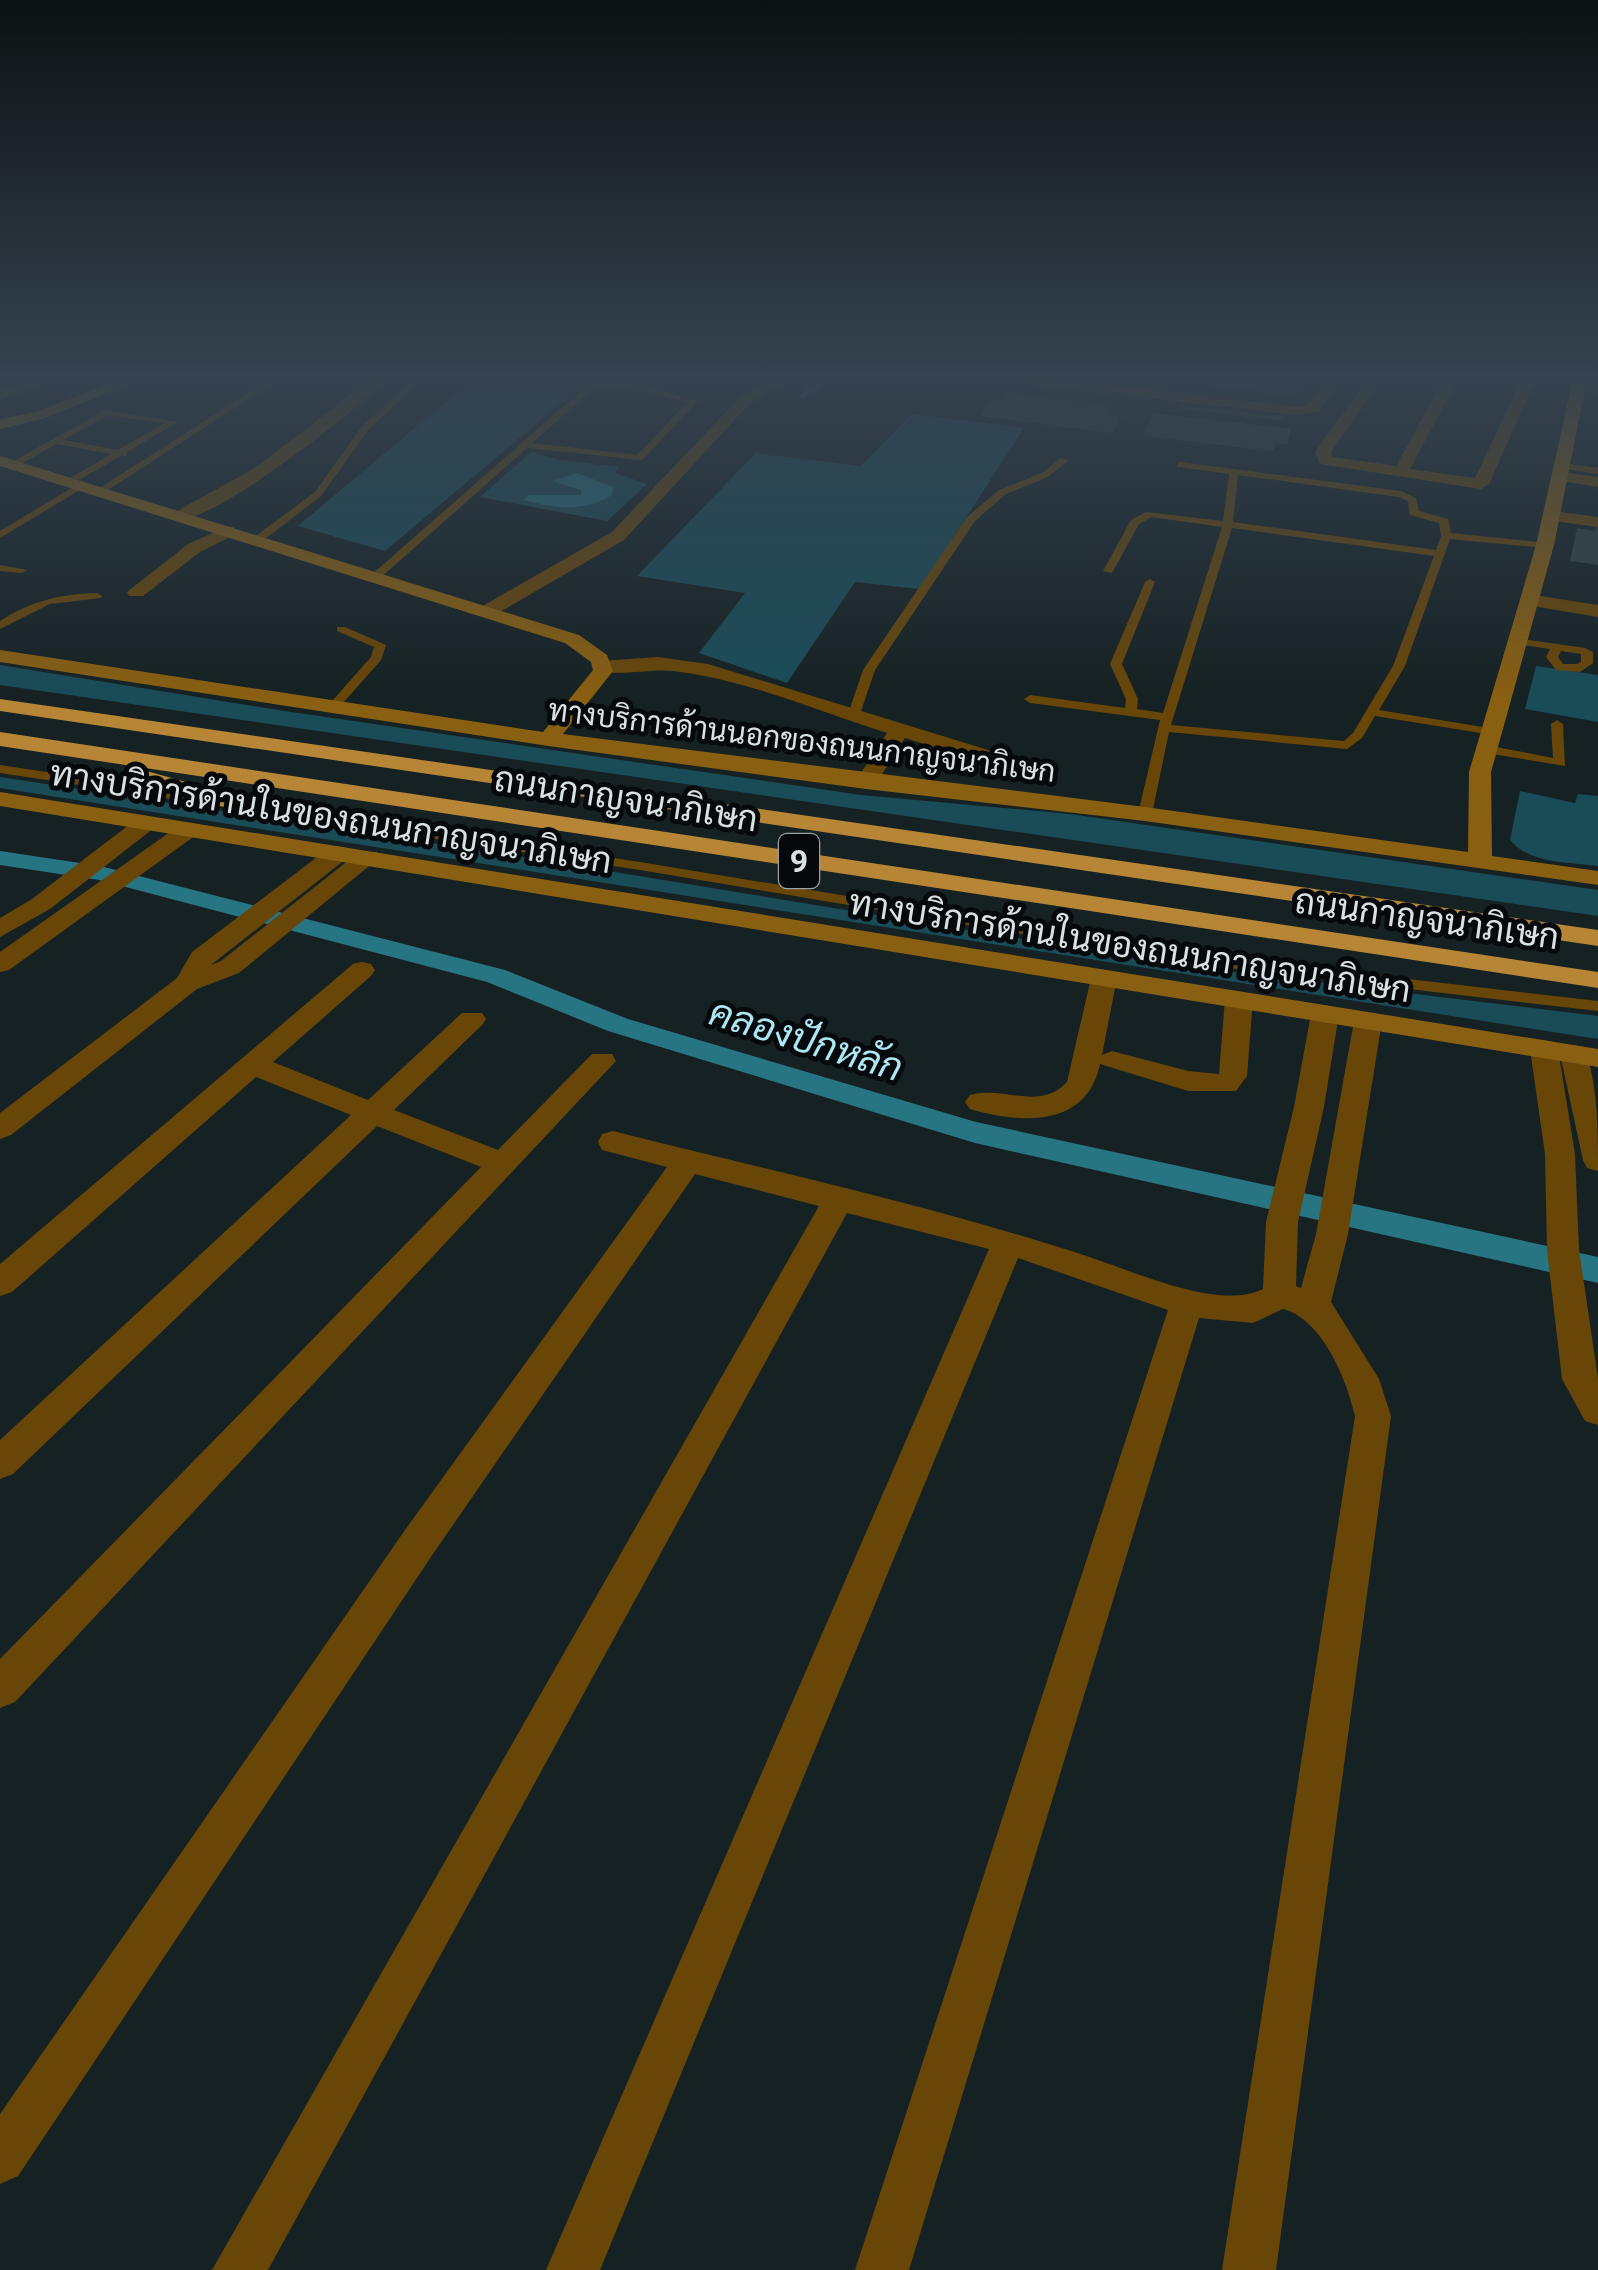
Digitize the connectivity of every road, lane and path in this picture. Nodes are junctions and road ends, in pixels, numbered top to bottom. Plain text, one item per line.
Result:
1 (80, 485) edge
2 (240, 485) edge
3 (324, 485) edge
4 (478, 485) edge
5 (667, 485) edge
6 (687, 485) edge
7 (1018, 485) edge
8 (1232, 485) edge
9 (1330, 485) edge
10 (1559, 485) edge
11 (84, 486) junction
12 (181, 516) junction
13 (1552, 516) junction
14 (1598, 522) edge
15 (1228, 524) junction
16 (228, 531) junction
17 (0, 535) edge
18 (1446, 536) junction
19 (258, 540) junction
20 (1545, 545) junction
21 (1438, 553) junction
22 (579, 558) junction
23 (599, 564) junction
24 (0, 568) edge
25 (22, 570) dead end
26 (1108, 571) dead end
27 (374, 578) junction
28 (1150, 582) dead end
29 (136, 592) dead end
30 (97, 596) dead end
31 (1528, 600) junction
32 (486, 612) junction
33 (1598, 612) edge
34 (507, 618) junction
35 (0, 626) edge
36 (341, 629) dead end
37 (1516, 641) junction
38 (1557, 647) dead end
39 (0, 656) edge
40 (602, 667) junction
41 (1030, 699) dead end
42 (0, 705) edge
43 (332, 708) junction
44 (1131, 712) junction
45 (1372, 712) junction
46 (854, 714) junction
47 (1166, 723) junction
48 (1556, 724) dead end
49 (900, 729) junction
50 (548, 739) junction
51 (8, 740) edge
52 (1488, 741) junction
53 (990, 758) dead end
54 (0, 768) edge
55 (866, 782) junction
56 (0, 799) edge
57 (246, 806) junction
58 (1146, 814) junction
59 (146, 823) junction
60 (188, 830) junction
61 (338, 852) junction
62 (368, 857) junction
63 (1480, 861) junction
64 (1598, 878) edge
65 (0, 929) edge
66 (253, 934) junction
67 (1598, 938) edge
68 (0, 964) edge
69 (362, 970) dead end
70 (1104, 978) junction
71 (1598, 980) edge
72 (1238, 999) junction
73 (1598, 1006) edge
74 (1326, 1014) junction
75 (472, 1019) dead end
76 (1368, 1020) junction
77 (1572, 1054) edge
78 (602, 1061) dead end
79 (1112, 1061) dead end
80 (252, 1065) junction
81 (980, 1102) dead end
82 (375, 1110) junction
83 (0, 1128) edge
84 (613, 1142) dead end
85 (689, 1159) junction
86 (1598, 1160) edge
87 (502, 1164) junction
88 (838, 1201) junction
89 (1008, 1242) junction
90 (0, 1284) edge
91 (1296, 1301) junction
92 (1187, 1302) junction
93 (1598, 1410) edge
94 (0, 1462) edge
95 (0, 1688) edge
96 (0, 2158) edge
97 (239, 2270) edge
98 (573, 2270) edge
99 (882, 2270) edge
100 (1249, 2270) edge

1 - 11 main road
2 - 12 street
3 - 19 lane
4 - 27 lane
5 - 22 street
6 - 23 street
7 - 46 lane
8 - 15 lane
9 - 18 lane
10 - 13 main road
11 - 12 main road
11 - 17 lane
12 - 16 main road
13 - 14 street
13 - 20 main road
15 - 21 lane
15 - 26 lane
15 - 47 lane
16 - 19 main road
16 - 29 street
18 - 20 lane
18 - 21 lane
19 - 27 main road
20 - 31 main road
21 - 45 lane
22 - 23 street
22 - 32 street
23 - 34 street
24 - 25 lane
27 - 32 main road
28 - 44 lane
30 - 35 lane
31 - 33 street
31 - 37 main road
32 - 34 main road
34 - 40 main road
36 - 43 lane
37 - 38 lane
37 - 52 main road
39 - 43 main road, ทางบริการด้านนอกของถนนกาญจนาภิเษก
40 - 46 street
40 - 50 main road
41 - 44 lane
42 - 67 highway, ถนนกาญจนาภิเษก / 9
43 - 50 main road, ทางบริการด้านนอกของถนนกาญจนาภิเษก
44 - 47 lane
45 - 47 lane
45 - 52 lane
46 - 49 street
47 - 58 lane
48 - 52 lane
49 - 53 street
49 - 55 street
50 - 55 main road, ทางบริการด้านนอกของถนนกาญจนาภิเษก
51 - 57 highway
51 - 71 highway, ถนนกาญจนาภิเษก / 9
52 - 63 main road
54 - 57 lane
55 - 58 main road, ทางบริการด้านนอกของถนนกาญจนาภิเษก
56 - 59 main road, ทางบริการด้านในของถนนกาญจนาภิเษก
57 - 73 lane
58 - 63 main road, ทางบริการด้านนอกของถนนกาญจนาภิเษก
59 - 60 main road, ทางบริการด้านในของถนนกาญจนาภิเษก
59 - 65 street
60 - 61 main road, ทางบริการด้านในของถนนกาญจนาภิเษก
60 - 68 street
61 - 62 main road, ทางบริการด้านในของถนนกาญจนาภิเษก
61 - 66 street
62 - 66 street
62 - 70 main road, ทางบริการด้านในของถนนกาญจนาภิเษก
63 - 64 main road, ทางบริการด้านนอกของถนนกาญจนาภิเษก
66 - 83 street
69 - 80 street
70 - 72 main road, ทางบริการด้านในของถนนกาญจนาภิเษก
70 - 81 street
72 - 74 main road, ทางบริการด้านในของถนนกาญจนาภิเษก
72 - 79 street
74 - 76 main road, ทางบริการด้านในของถนนกาญจนาภิเษก
74 - 91 street
75 - 82 street
76 - 77 main road, ทางบริการด้านในของถนนกาญจนาภิเษก
76 - 91 street
77 - 86 street
77 - 93 street
78 - 87 street
80 - 82 street
80 - 90 street
82 - 87 street
82 - 94 street
84 - 85 street
85 - 88 street
85 - 96 street
87 - 95 street
88 - 89 street
88 - 97 street
89 - 92 street
89 - 98 street
91 - 92 street
91 - 100 street
92 - 99 street

